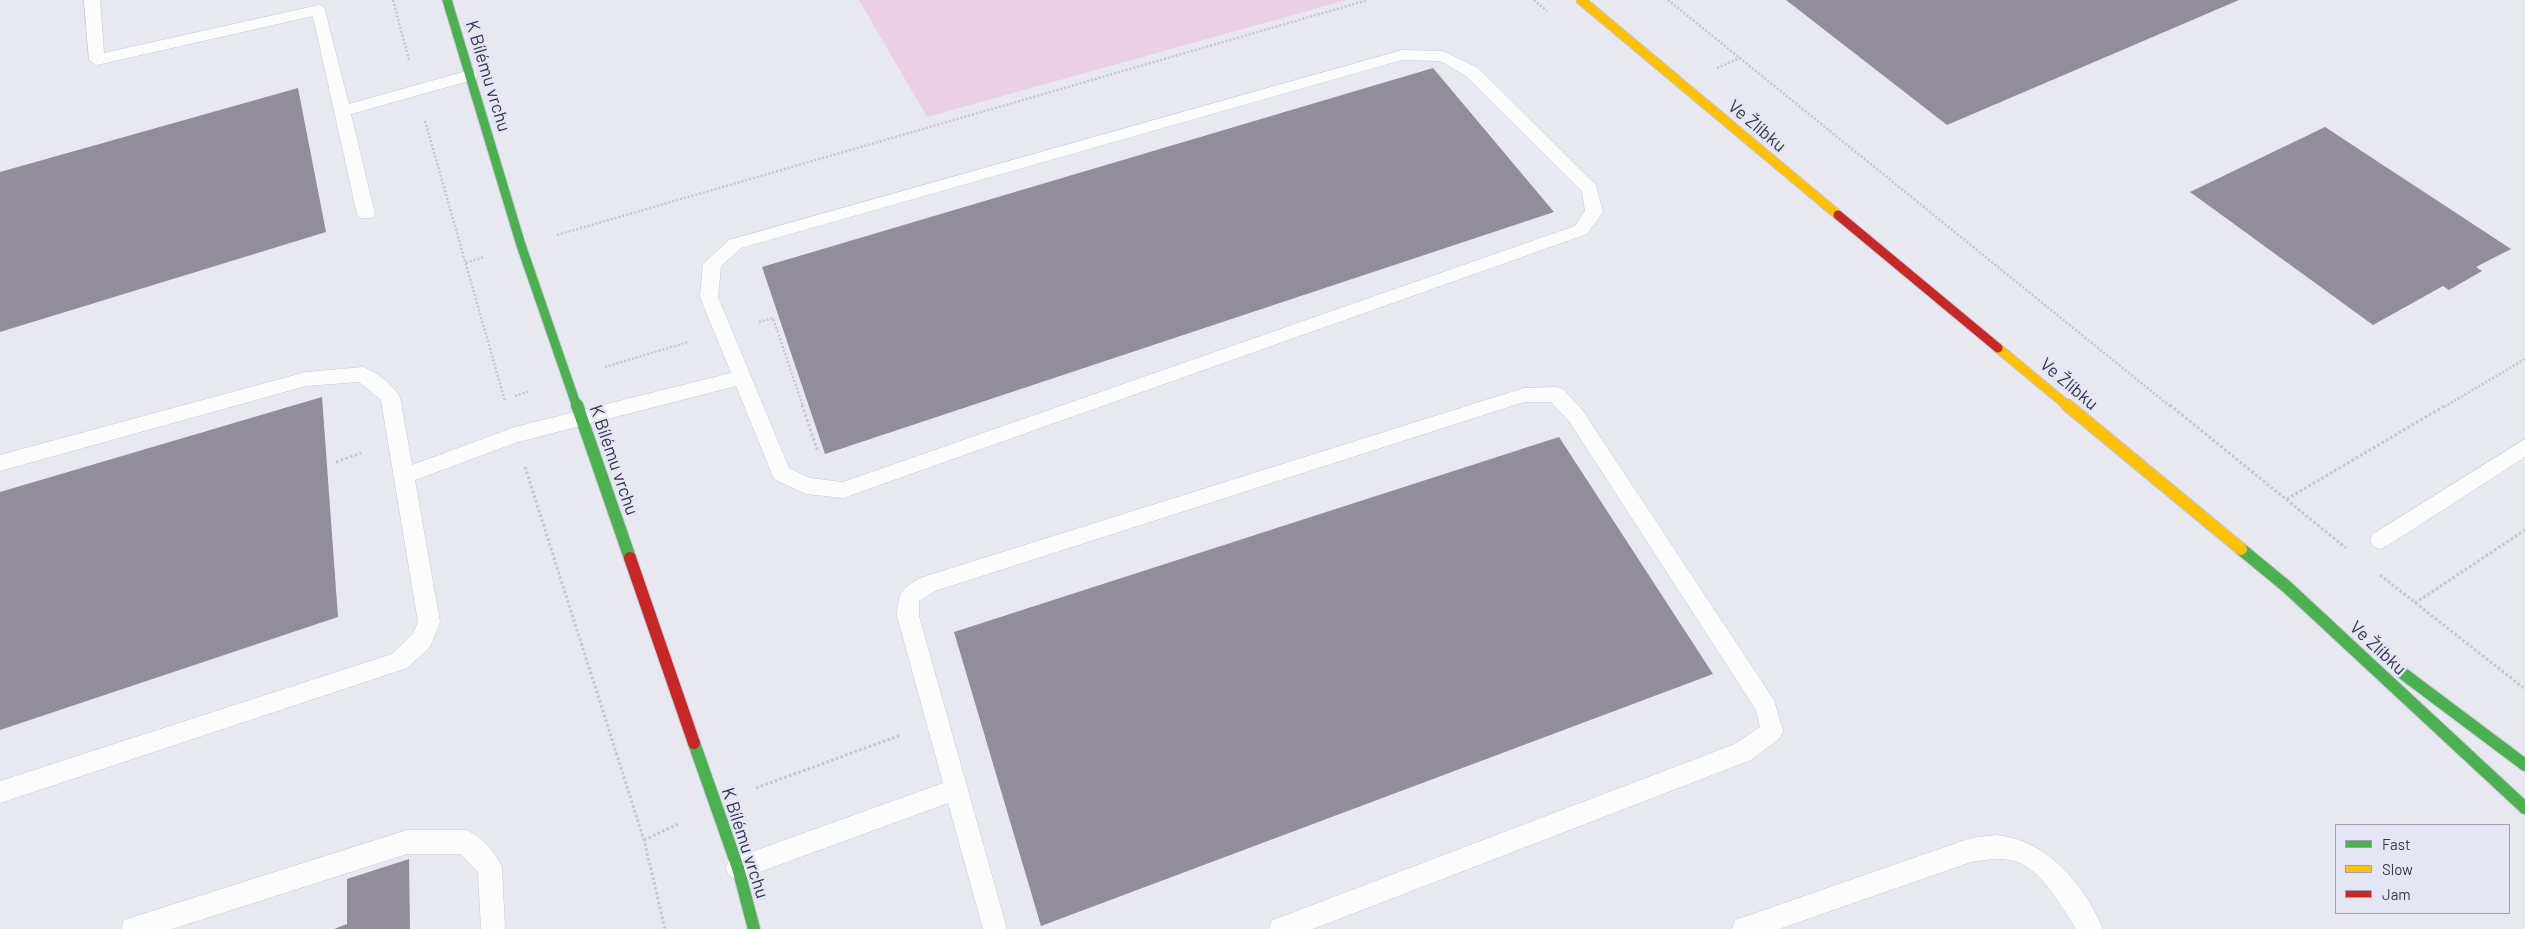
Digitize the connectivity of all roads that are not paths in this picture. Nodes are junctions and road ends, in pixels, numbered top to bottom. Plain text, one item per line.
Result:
1 (92, 0) edge
2 (447, 0) edge
3 (1581, 0) edge
4 (470, 75) junction
5 (343, 111) junction
6 (366, 214) dead end
7 (741, 378) junction
8 (581, 417) junction
9 (2525, 448) edge
10 (0, 463) edge
11 (404, 476) junction
12 (2380, 540) dead end
13 (2287, 588) junction
14 (2374, 652) dead end
15 (2390, 664) dead end
16 (2525, 765) edge
17 (955, 790) junction
18 (0, 792) edge
19 (2525, 808) edge
20 (738, 868) junction
21 (133, 929) edge
22 (493, 929) edge
23 (754, 929) edge
24 (994, 929) edge
25 (1281, 929) edge
26 (1744, 929) edge
27 (2091, 929) edge

1 - 5 lane
2 - 4 street, K Bílému vrchu
3 - 13 street, Ve Žlíbku
4 - 5 lane
4 - 8 street, K Bílému vrchu
5 - 6 lane
7 - 7 lane
7 - 8 lane
8 - 11 lane
8 - 20 street, K Bílému vrchu
9 - 12 lane
10 - 11 lane
11 - 18 lane
13 - 14 street
13 - 19 street, Ve Žlíbku
15 - 16 street
17 - 20 lane
17 - 24 lane
17 - 25 lane
20 - 23 street, K Bílému vrchu
21 - 22 lane
26 - 27 lane

